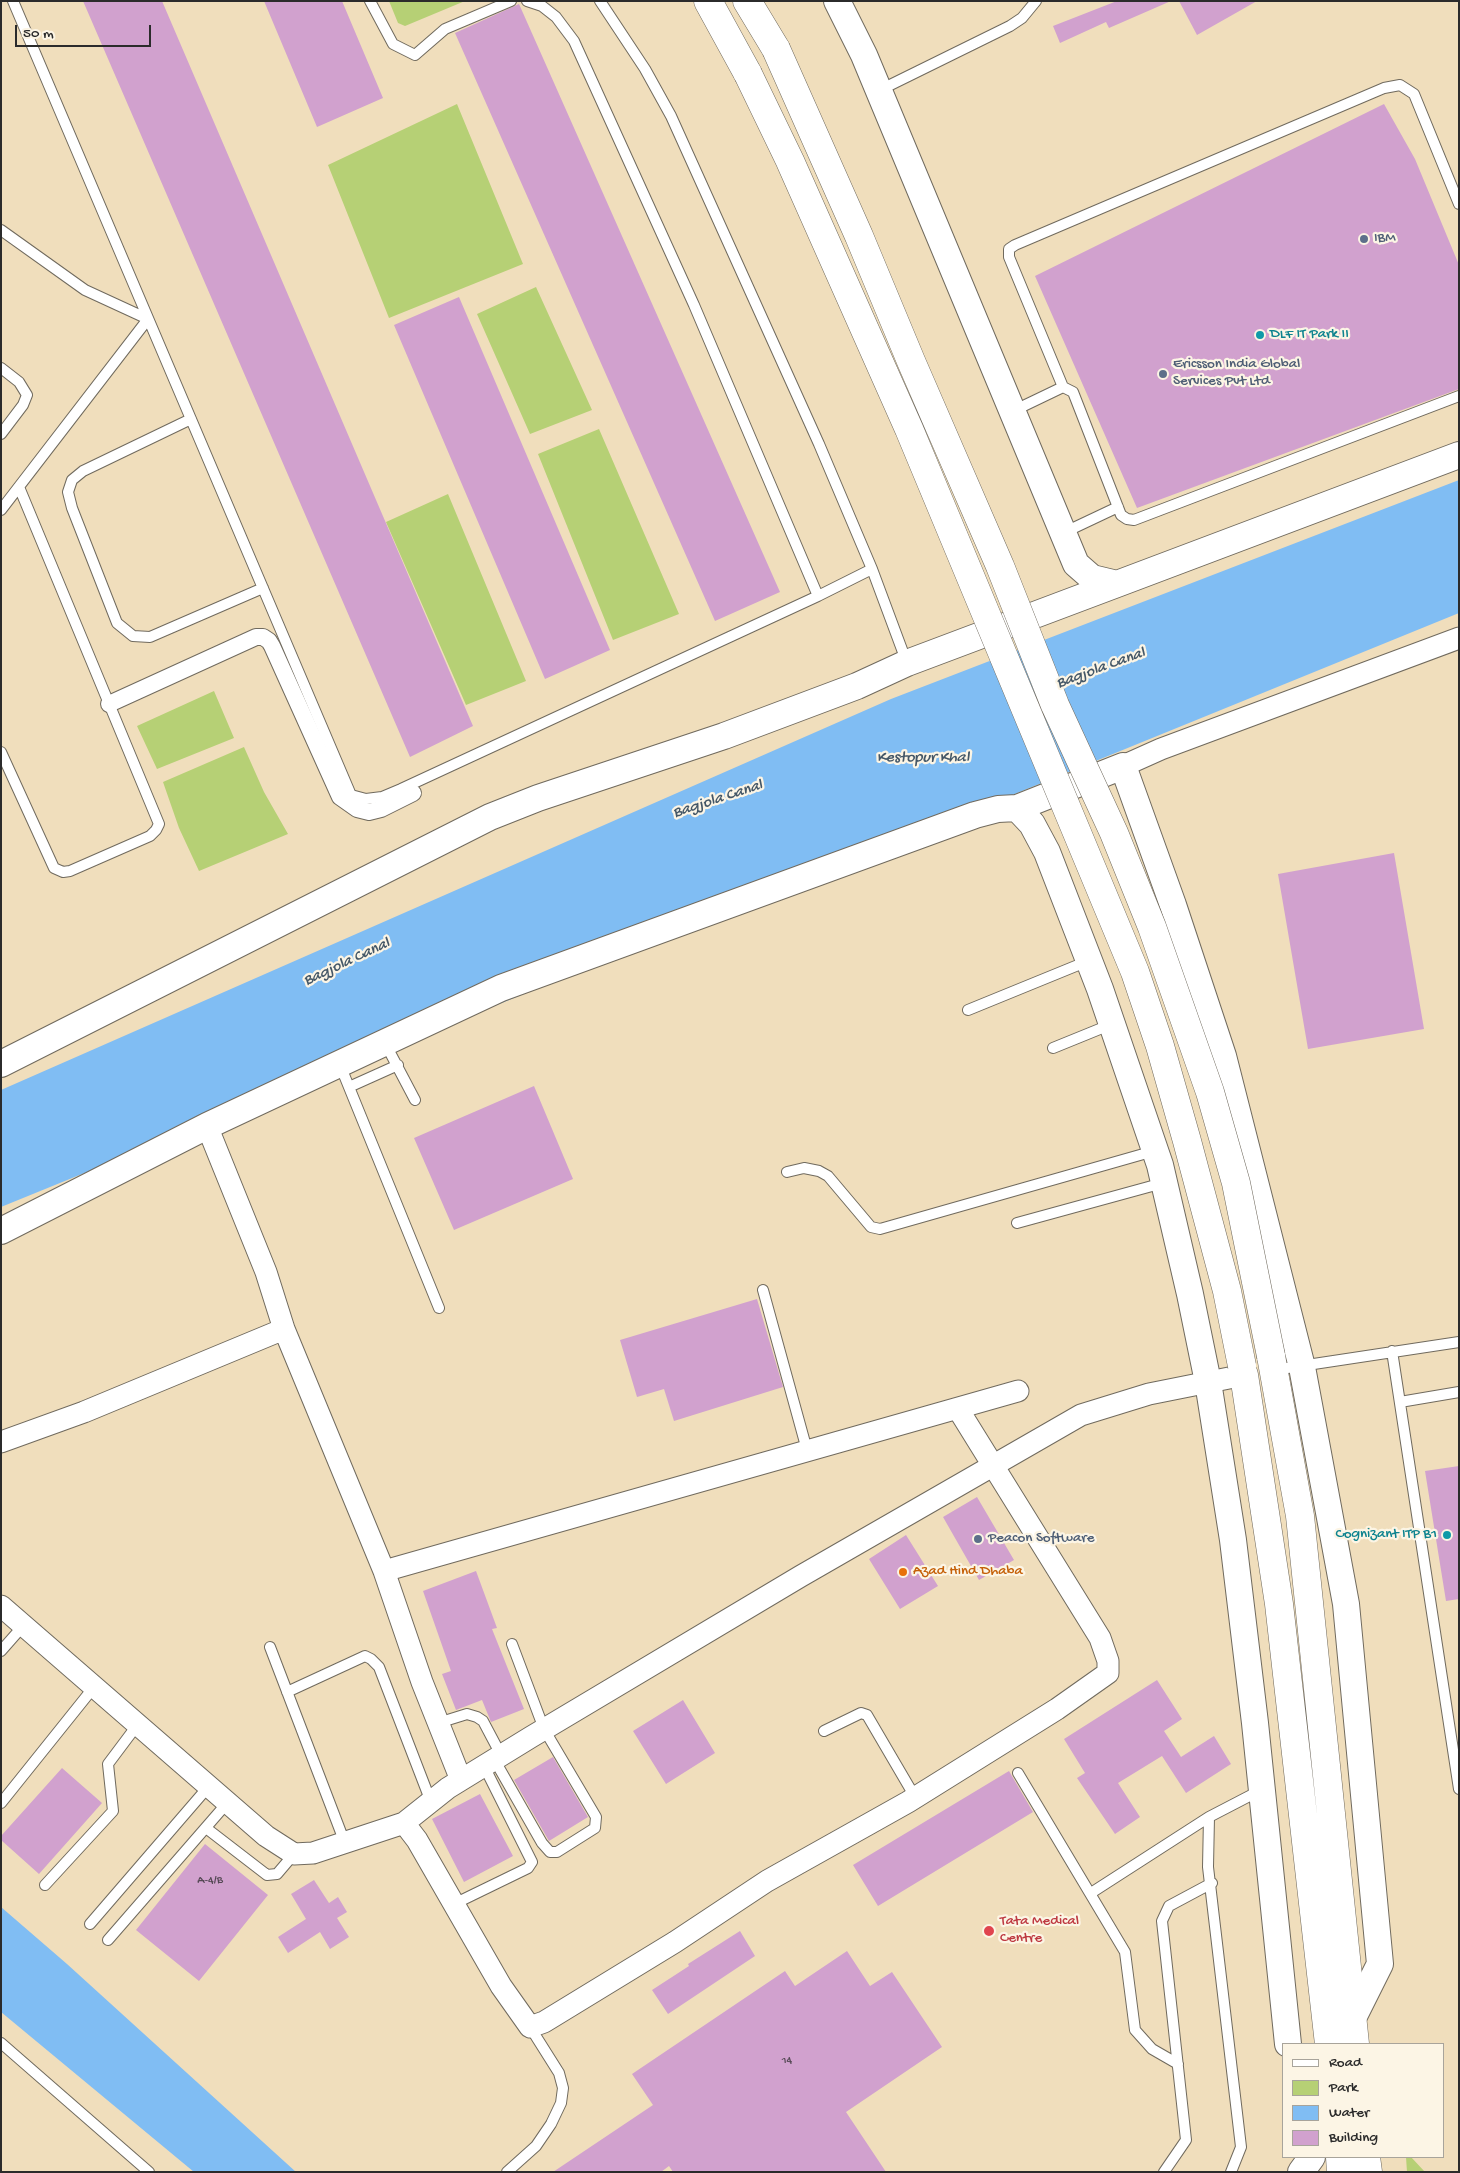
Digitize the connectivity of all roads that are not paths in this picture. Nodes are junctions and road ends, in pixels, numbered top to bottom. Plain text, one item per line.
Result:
1 (13, 1) edge
2 (370, 1) edge
3 (511, 1) edge
4 (527, 1) edge
5 (600, 1) edge
6 (708, 1) edge
7 (748, 1) edge
8 (837, 1) edge
9 (1036, 1) edge
10 (879, 91) junction
11 (1459, 204) edge
12 (1, 230) edge
13 (148, 319) junction
14 (1, 368) edge
15 (1063, 387) junction
16 (1459, 396) edge
17 (1012, 411) junction
18 (191, 420) junction
19 (1, 434) edge
20 (1459, 455) edge
21 (19, 487) junction
22 (1118, 507) junction
23 (1, 510) edge
24 (1063, 533) junction
25 (872, 568) junction
26 (1117, 584) junction
27 (263, 588) junction
28 (818, 596) junction
29 (1459, 638) edge
30 (907, 663) junction
31 (109, 704) junction
32 (1, 752) edge
33 (1122, 766) junction
34 (413, 793) dead end
35 (1017, 808) junction
36 (1089, 961) junction
37 (968, 1010) dead end
38 (1112, 1024) junction
39 (385, 1042) junction
40 (1053, 1048) dead end
41 (1, 1064) edge
42 (398, 1065) junction
43 (344, 1076) junction
44 (415, 1100) dead end
45 (207, 1126) junction
46 (1155, 1151) junction
47 (787, 1172) dead end
48 (1164, 1183) junction
49 (1017, 1223) dead end
50 (1, 1231) edge
51 (763, 1290) dead end
52 (439, 1308) dead end
53 (284, 1329) junction
54 (1459, 1342) edge
55 (1392, 1351) junction
56 (1272, 1363) junction
57 (1302, 1367) junction
58 (1243, 1371) junction
59 (1208, 1382) junction
60 (1018, 1391) dead end
61 (1459, 1392) edge
62 (1400, 1402) junction
63 (958, 1409) junction
64 (1, 1442) edge
65 (807, 1450) junction
66 (993, 1466) junction
67 (384, 1572) junction
68 (9, 1618) edge
69 (512, 1644) dead end
70 (270, 1647) dead end
71 (1, 1651) edge
72 (94, 1688) junction
73 (287, 1692) junction
74 (438, 1723) junction
75 (138, 1724) junction
76 (544, 1729) junction
77 (824, 1732) dead end
78 (493, 1760) junction
79 (1018, 1773) dead end
80 (461, 1780) junction
81 (209, 1786) junction
82 (1459, 1789) edge
83 (1261, 1790) junction
84 (915, 1797) junction
85 (228, 1802) junction
86 (431, 1802) junction
87 (1, 1803) edge
88 (1209, 1817) junction
89 (404, 1823) junction
90 (206, 1828) junction
91 (345, 1843) junction
92 (294, 1854) junction
93 (1212, 1883) junction
94 (45, 1885) dead end
95 (1091, 1893) junction
96 (454, 1904) junction
97 (90, 1924) dead end
98 (108, 1940) dead end
99 (530, 2027) junction
100 (1354, 2031) edge
101 (1, 2043) edge
102 (1288, 2043) edge
103 (1329, 2043) edge
104 (1178, 2064) junction
105 (1296, 2158) edge
106 (1311, 2158) edge
107 (1340, 2158) edge
108 (1366, 2158) edge
109 (149, 2172) edge
110 (507, 2172) edge
111 (1164, 2172) edge
112 (1231, 2172) edge
113 (1297, 2172) edge
114 (1302, 2172) edge
115 (1341, 2172) edge
116 (1368, 2172) edge

1 - 13 lane
2 - 3 lane
4 - 28 lane
5 - 25 lane
6 - 58 main road, bridge
7 - 56 main road, bridge
8 - 10 street
9 - 10 lane
10 - 17 street
11 - 15 lane
12 - 13 lane
13 - 18 lane
13 - 21 lane
14 - 19 lane
15 - 17 lane
15 - 22 lane
16 - 22 lane
17 - 24 street
18 - 27 lane
18 - 27 lane
20 - 26 street
21 - 23 lane
21 - 31 lane
22 - 24 lane
24 - 26 street
25 - 28 lane
25 - 30 lane
26 - 30 street
27 - 28 lane
29 - 33 street
30 - 41 street
31 - 32 lane
31 - 34 street
33 - 35 street
33 - 57 street
35 - 36 street
35 - 39 street
36 - 37 lane
36 - 38 street
38 - 40 lane
38 - 46 street
39 - 42 lane
39 - 43 street
42 - 43 lane
42 - 44 lane
43 - 45 street
43 - 52 lane
45 - 50 street
45 - 53 street
46 - 47 lane
46 - 48 street
48 - 49 lane
48 - 59 street
51 - 65 lane
53 - 64 street
53 - 67 street
54 - 55 lane
55 - 57 lane
55 - 62 lane
56 - 57 lane
56 - 100 main road
57 - 100 street
58 - 59 street
58 - 103 main road
59 - 66 street
59 - 83 street
60 - 63 street
61 - 62 lane
62 - 82 lane
63 - 65 street
63 - 66 street
65 - 67 street
66 - 76 street
66 - 84 street
67 - 74 street
68 - 71 lane
68 - 72 street
69 - 76 lane
70 - 73 lane
72 - 75 street
72 - 87 lane
73 - 86 lane
73 - 91 lane
74 - 78 lane
74 - 80 street
75 - 81 street
75 - 94 lane
76 - 78 street
76 - 78 lane
77 - 84 lane
78 - 80 street
78 - 96 lane
79 - 95 lane
80 - 86 street
81 - 85 street
81 - 97 lane
83 - 88 lane
83 - 102 street
84 - 99 street
85 - 90 lane
85 - 92 street
86 - 89 street
88 - 93 lane
88 - 95 lane
89 - 91 street
89 - 96 street
90 - 92 lane
90 - 98 lane
91 - 92 street
93 - 104 lane
93 - 112 lane
95 - 104 lane
96 - 99 street
99 - 110 lane
101 - 109 lane
104 - 111 lane
105 - 113 street
106 - 114 street
107 - 115 main road
108 - 116 main road

